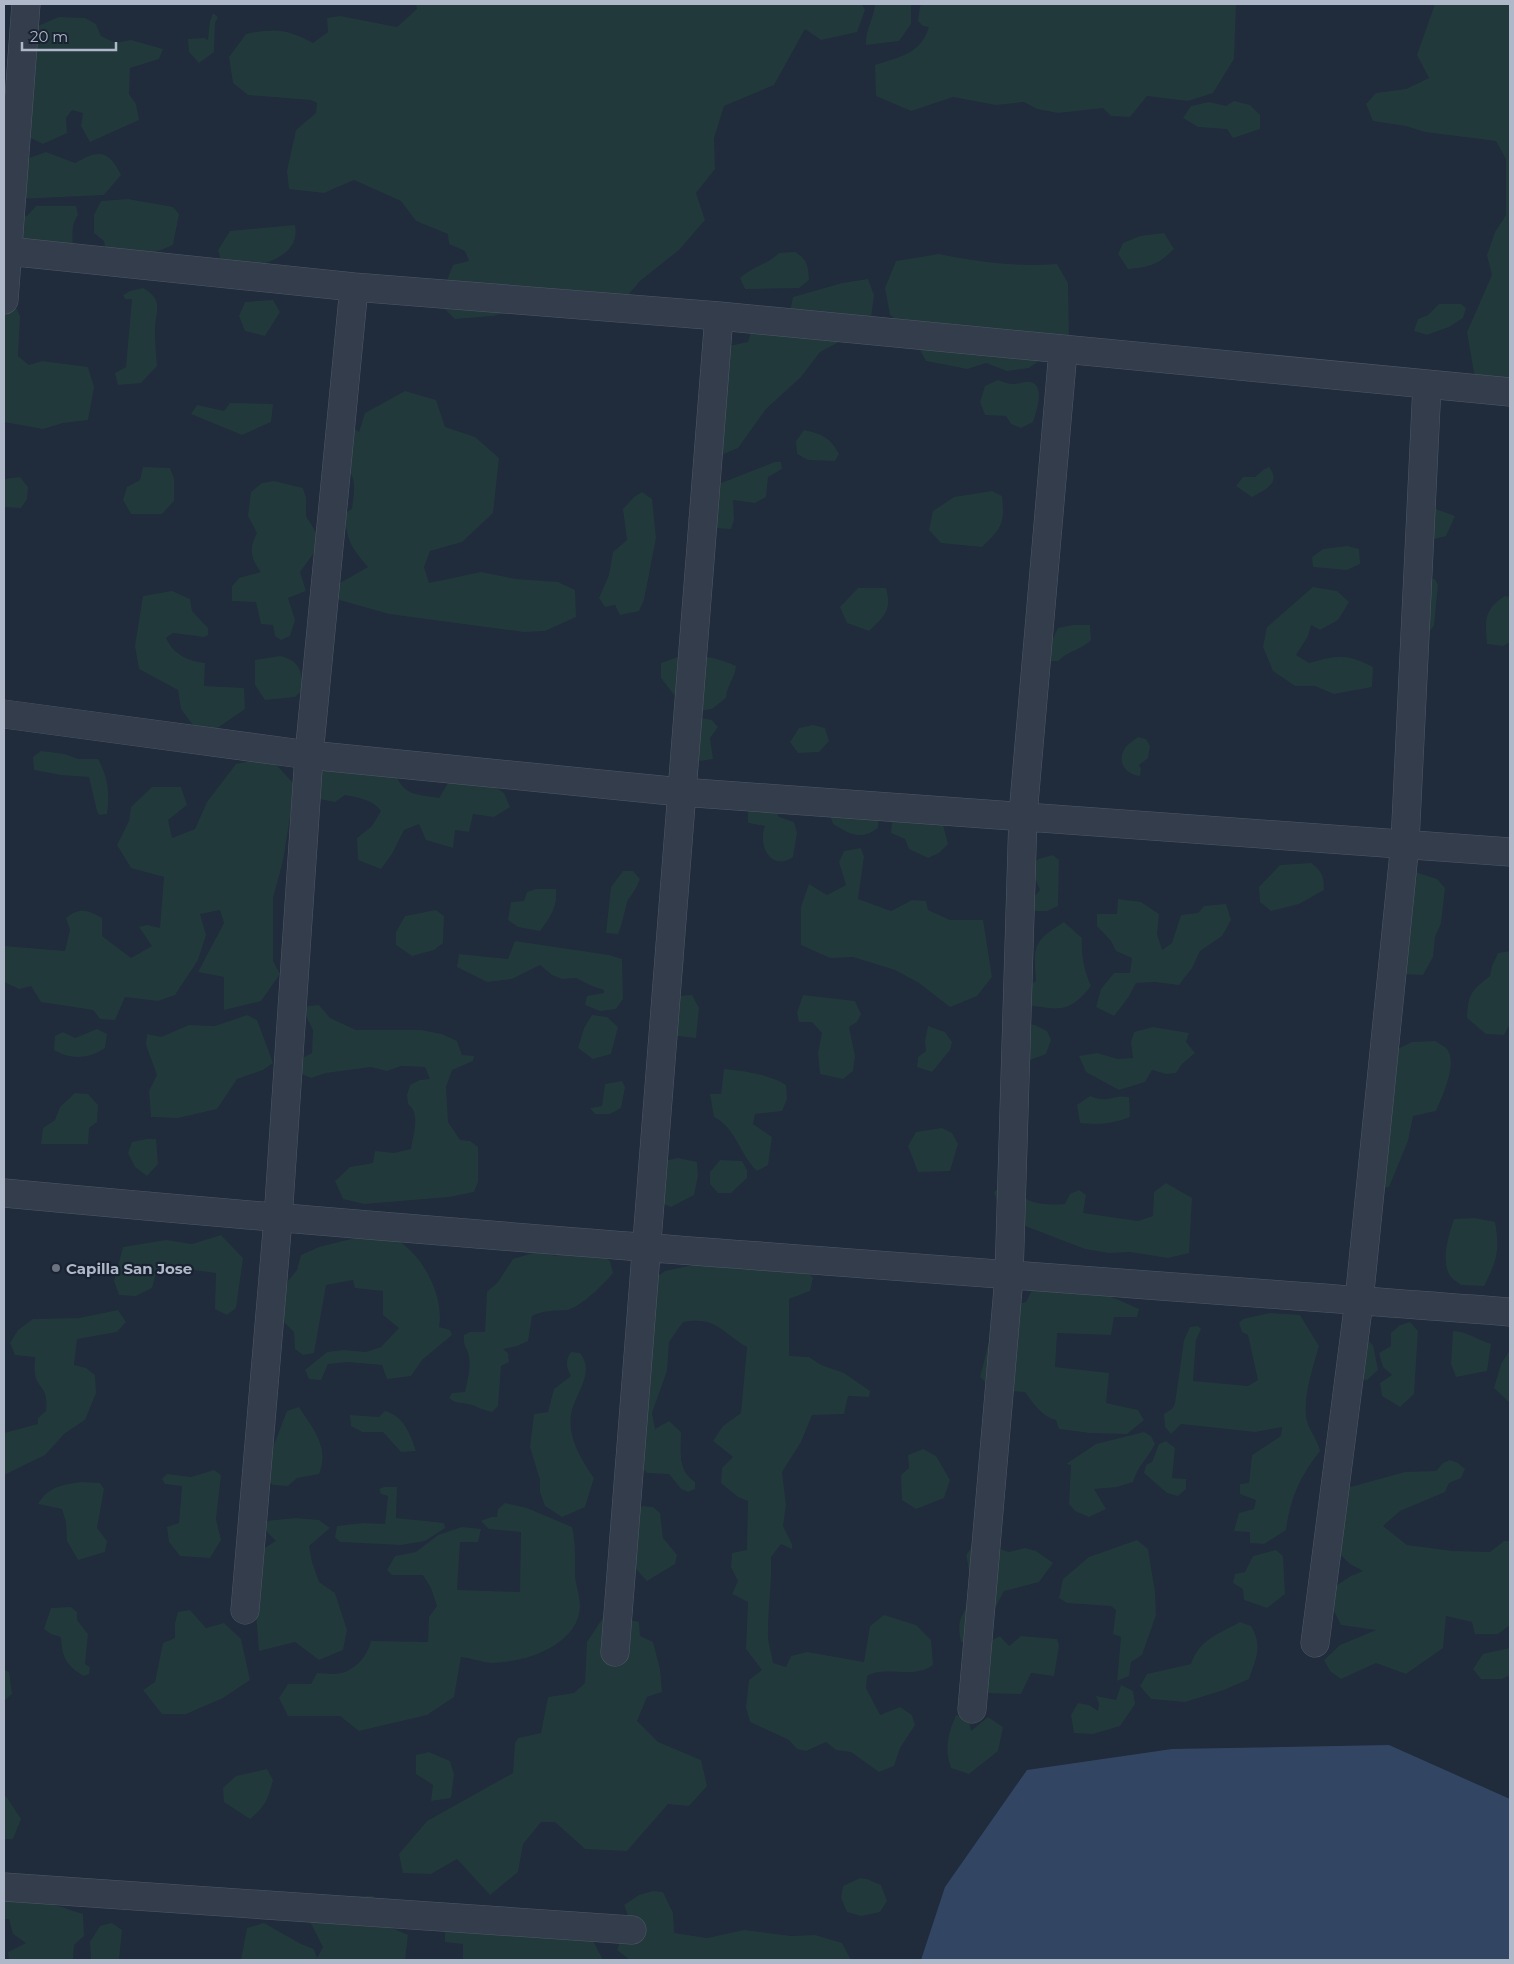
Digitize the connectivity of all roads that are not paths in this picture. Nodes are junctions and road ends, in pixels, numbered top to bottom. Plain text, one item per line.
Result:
1 (26, 4) edge
2 (6, 237) edge
3 (354, 287) junction
4 (4, 300) edge
5 (719, 316) junction
6 (1063, 351) junction
7 (1427, 385) junction
8 (1510, 392) edge
9 (4, 714) edge
10 (309, 754) junction
11 (681, 792) junction
12 (1023, 816) junction
13 (1405, 843) junction
14 (1510, 852) edge
15 (4, 1193) edge
16 (278, 1219) junction
17 (646, 1247) junction
18 (1009, 1277) junction
19 (1359, 1300) junction
20 (1510, 1312) edge
21 (245, 1610) dead end
22 (1315, 1643) dead end
23 (615, 1652) dead end
24 (972, 1709) dead end
25 (4, 1887) edge
26 (632, 1930) dead end

1 - 2 street
2 - 3 street
2 - 4 street
3 - 5 street
3 - 10 street
5 - 6 street
5 - 11 street
6 - 7 street
6 - 12 street
7 - 8 street
7 - 13 street
9 - 10 street
10 - 11 street
10 - 16 street
11 - 12 street
11 - 17 street
12 - 13 street
12 - 18 street
13 - 14 street
13 - 19 street
15 - 16 street
16 - 17 street
16 - 21 street
17 - 18 street
17 - 23 street
18 - 19 street
18 - 24 street
19 - 20 street
19 - 22 street
25 - 26 street

